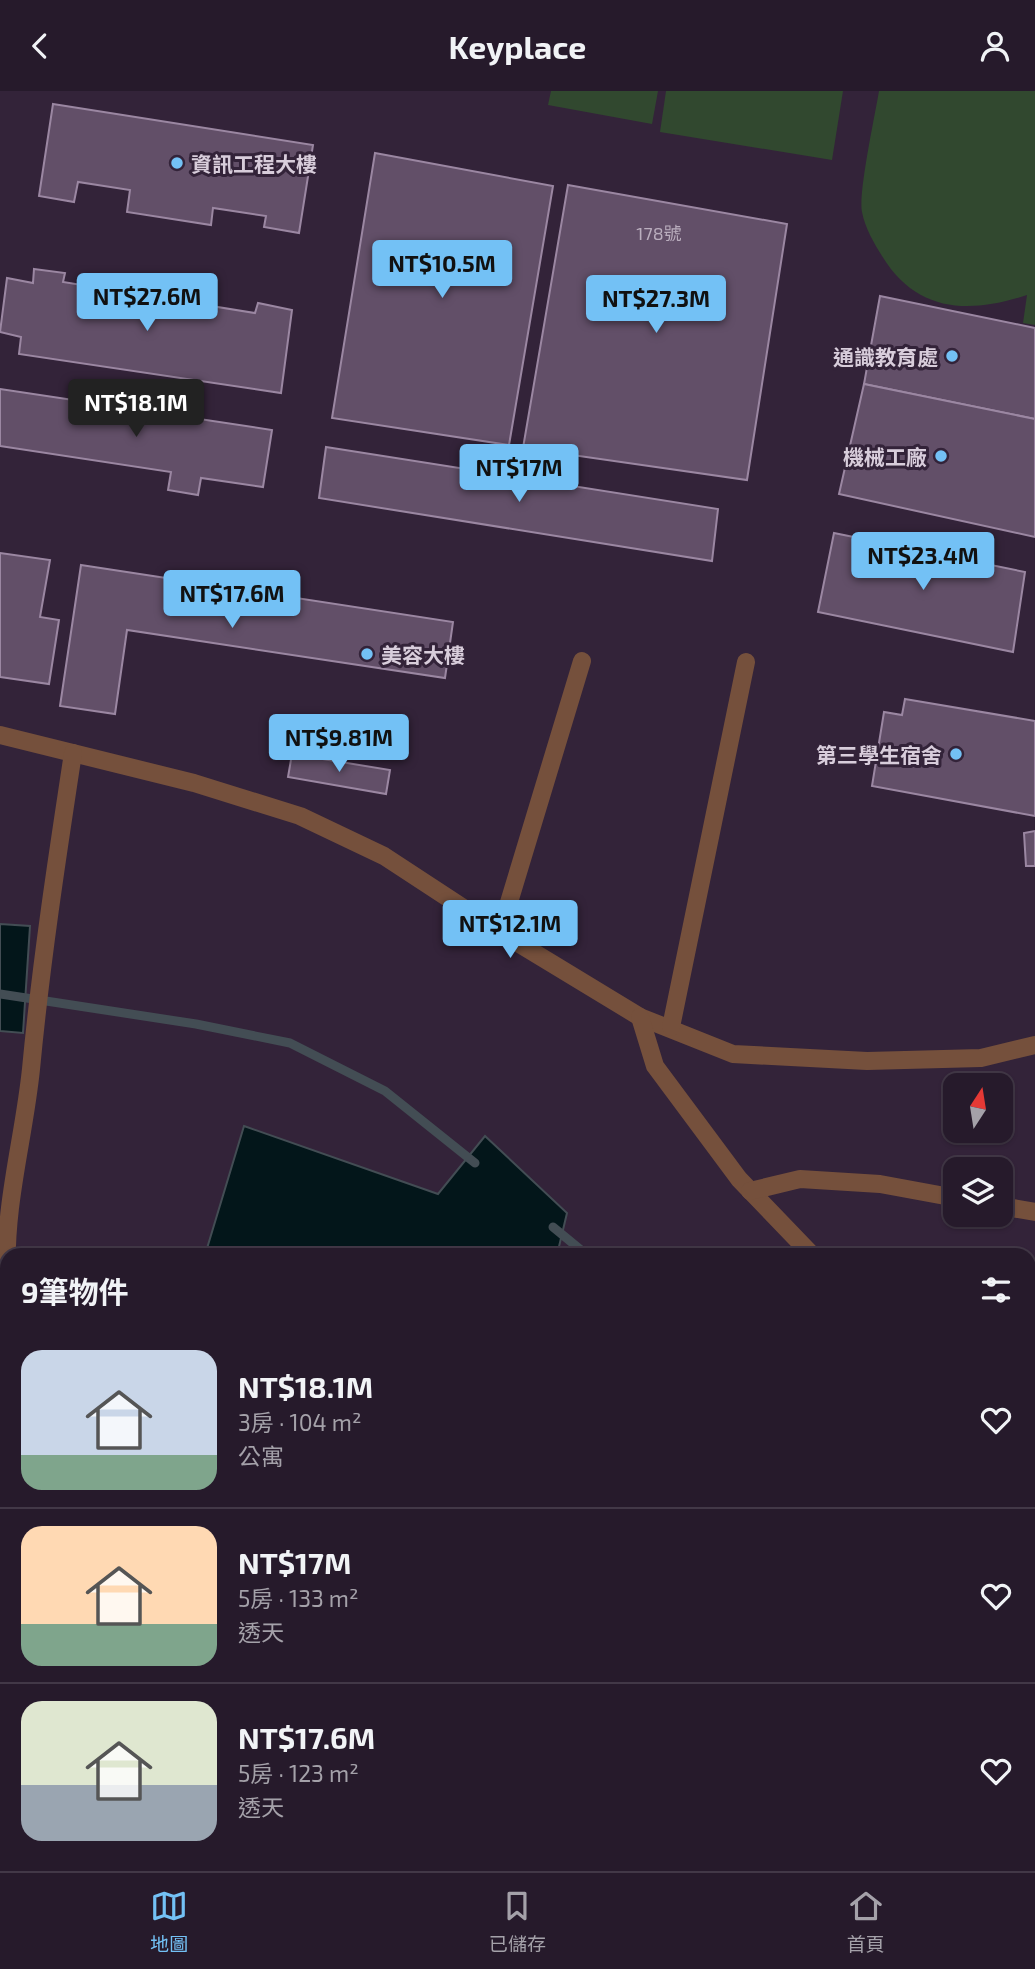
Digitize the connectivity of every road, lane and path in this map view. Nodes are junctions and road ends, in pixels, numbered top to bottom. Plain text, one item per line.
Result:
1 (582, 661) dead end
2 (746, 662) dead end
3 (0, 735) edge
4 (73, 753) junction
5 (500, 932) junction
6 (640, 1017) junction
7 (671, 1027) junction
8 (1035, 1045) edge
9 (750, 1191) junction
10 (943, 1196) edge
11 (1013, 1208) edge
12 (1035, 1212) edge
13 (6, 1248) edge
14 (805, 1248) edge

1 - 5 street
2 - 7 street
3 - 4 street
4 - 5 street
4 - 13 street
5 - 6 street
6 - 7 street
6 - 9 street
7 - 8 street
9 - 10 street
9 - 14 street
11 - 12 street

